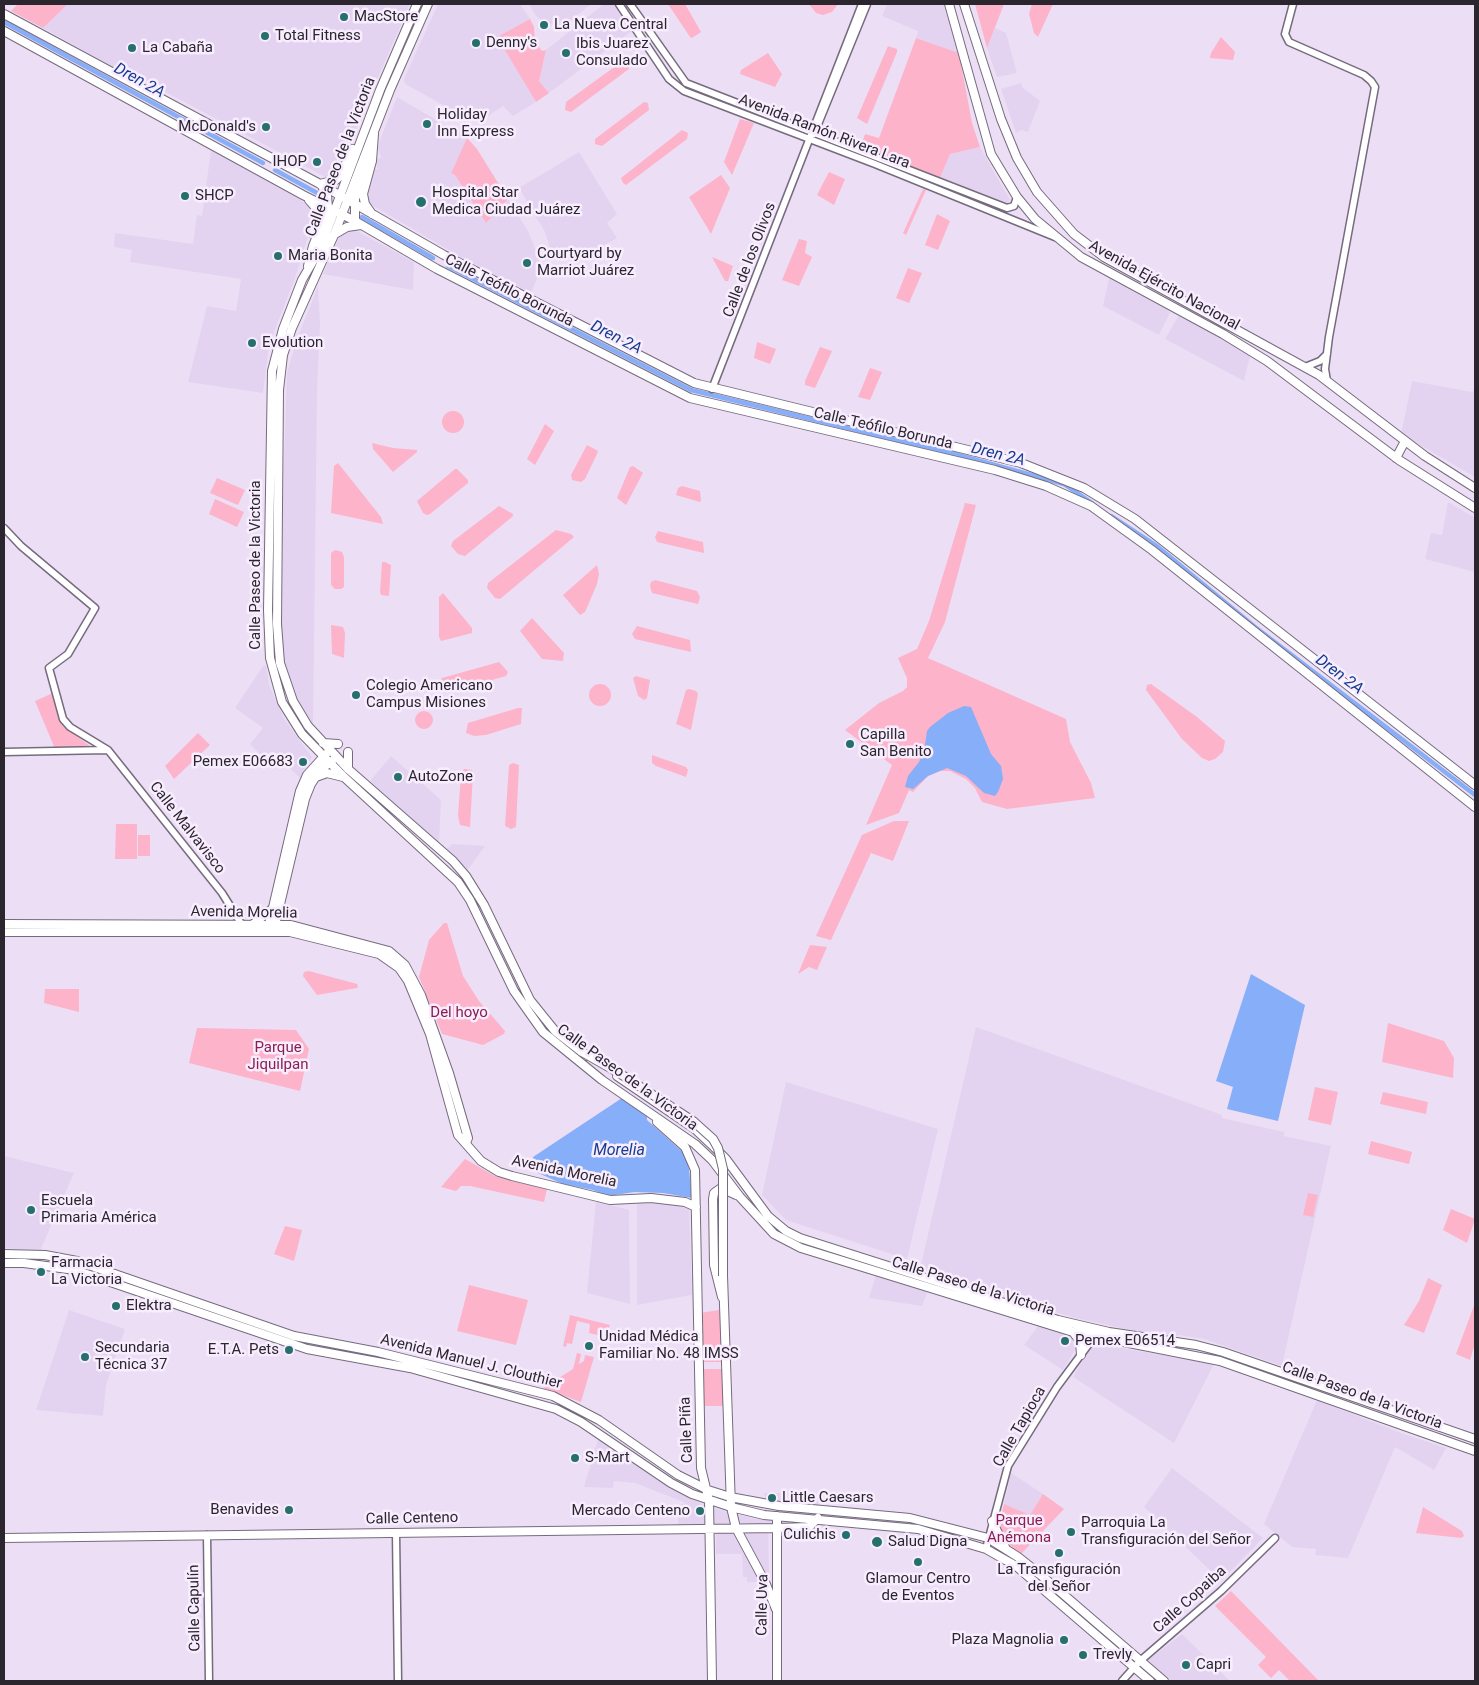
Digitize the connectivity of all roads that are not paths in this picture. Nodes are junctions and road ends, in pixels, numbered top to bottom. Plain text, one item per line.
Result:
1 (417, 4) edge
2 (428, 4) edge
3 (620, 4) edge
4 (630, 4) edge
5 (862, 4) edge
6 (867, 4) edge
7 (949, 4) edge
8 (964, 4) edge
9 (1293, 4) edge
10 (4, 14) edge
11 (4, 30) edge
12 (397, 52) junction
13 (380, 90) junction
14 (390, 90) junction
15 (374, 130) junction
16 (813, 132) junction
17 (362, 137) junction
18 (810, 139) junction
19 (367, 146) junction
20 (277, 160) junction
21 (268, 176) junction
22 (320, 184) junction
23 (303, 195) junction
24 (1016, 197) junction
25 (347, 200) junction
26 (334, 211) junction
27 (373, 216) junction
28 (358, 223) junction
29 (334, 236) junction
30 (1056, 237) junction
31 (444, 255) junction
32 (437, 269) junction
33 (305, 276) junction
34 (292, 328) junction
35 (619, 354) junction
36 (1327, 354) junction
37 (1305, 367) junction
38 (1327, 381) junction
39 (712, 389) junction
40 (270, 411) junction
41 (279, 428) junction
42 (888, 438) junction
43 (1405, 441) junction
44 (1396, 458) junction
45 (1475, 488) edge
46 (1475, 508) edge
47 (4, 528) edge
48 (1157, 545) junction
49 (268, 610) junction
50 (277, 624) junction
51 (308, 741) junction
52 (322, 742) junction
53 (338, 744) dead end
54 (108, 750) junction
55 (4, 752) edge
56 (348, 752) dead end
57 (327, 757) junction
58 (314, 766) junction
59 (348, 769) junction
60 (1459, 774) junction
61 (344, 777) junction
62 (311, 779) junction
63 (1451, 785) junction
64 (1475, 785) edge
65 (1475, 807) edge
66 (276, 907) junction
67 (4, 924) edge
68 (242, 925) junction
69 (251, 925) junction
70 (272, 925) junction
71 (291, 925) junction
72 (4, 932) edge
73 (582, 1052) junction
74 (648, 1110) junction
75 (466, 1143) junction
76 (740, 1197) junction
77 (696, 1207) junction
78 (4, 1254) edge
79 (4, 1263) edge
80 (890, 1276) junction
81 (924, 1277) junction
82 (724, 1304) junction
83 (980, 1304) junction
84 (1017, 1306) junction
85 (1099, 1329) junction
86 (1073, 1332) junction
87 (1094, 1338) junction
88 (1081, 1355) junction
89 (1475, 1439) edge
90 (1475, 1451) edge
91 (701, 1468) junction
92 (688, 1480) junction
93 (671, 1482) junction
94 (696, 1485) junction
95 (708, 1490) junction
96 (709, 1501) junction
97 (730, 1502) junction
98 (822, 1509) junction
99 (777, 1516) junction
100 (817, 1520) junction
101 (992, 1521) junction
102 (710, 1528) junction
103 (736, 1528) junction
104 (777, 1528) junction
105 (396, 1533) junction
106 (207, 1535) junction
107 (4, 1538) edge
108 (988, 1538) junction
109 (1275, 1538) dead end
110 (986, 1548) junction
111 (1006, 1548) junction
112 (778, 1577) junction
113 (765, 1582) junction
114 (776, 1610) junction
115 (1137, 1664) junction
116 (209, 1681) edge
117 (398, 1681) edge
118 (712, 1681) edge
119 (777, 1681) edge
120 (1122, 1681) edge
121 (1150, 1681) edge
122 (1164, 1681) edge

1 - 12 main road, Calle Paseo de la Victoria
2 - 14 main road, Calle Paseo de la Victoria
3 - 18 street, Avenida Ramón Rivera Lara
4 - 16 street, Avenida Ramón Rivera Lara
5 - 16 street
6 - 16 street
7 - 24 main road, Avenida Ejército Nacional
8 - 37 main road, Avenida Ejército Nacional
9 - 36 street
10 - 20 main road, Calle Teófilo Borunda
11 - 21 main road, Calle Teófilo Borunda
12 - 13 main road, Calle Paseo de la Victoria
12 - 14 main road
13 - 17 main road, Calle Paseo de la Victoria
13 - 19 main road
14 - 15 main road, Calle Paseo de la Victoria
15 - 19 main road, Calle Paseo de la Victoria
15 - 27 main road
16 - 18 street, Calle de los Olivos
16 - 24 street, Avenida Ramón Rivera Lara
17 - 22 main road
17 - 25 main road, Calle Paseo de la Victoria
18 - 30 street, Avenida Ramón Rivera Lara
18 - 39 street, Calle de los Olivos
19 - 25 main road, Calle Paseo de la Victoria
20 - 21 main road
20 - 22 main road, Calle Teófilo Borunda
21 - 23 main road, Calle Teófilo Borunda
22 - 25 main road, Calle Teófilo Borunda
22 - 26 main road
23 - 26 main road, Calle Teófilo Borunda
23 - 33 main road
24 - 30 main road, Avenida Ejército Nacional
25 - 26 main road, Calle Paseo de la Victoria
25 - 27 main road, Calle Teófilo Borunda
25 - 28 main road
26 - 28 main road, Calle Teófilo Borunda
26 - 29 main road, Calle Paseo de la Victoria
26 - 33 main road, Calle Paseo de la Victoria
27 - 31 main road, Calle Teófilo Borunda
28 - 29 main road
28 - 32 main road, Calle Teófilo Borunda
29 - 34 main road, Calle Paseo de la Victoria
30 - 44 main road, Avenida Ejército Nacional
31 - 32 main road
31 - 35 main road, Calle Teófilo Borunda
32 - 35 main road, Calle Teófilo Borunda
33 - 34 main road
33 - 40 main road, Calle Paseo de la Victoria
34 - 41 main road, Calle Paseo de la Victoria
35 - 39 main road, Calle Teófilo Borunda
35 - 42 main road, Calle Teófilo Borunda
36 - 37 street
36 - 38 street
37 - 38 main road, Avenida Ejército Nacional
38 - 43 main road, Avenida Ejército Nacional
39 - 42 main road, Calle Teófilo Borunda
40 - 41 main road
40 - 49 main road, Calle Paseo de la Victoria
41 - 50 main road, Calle Paseo de la Victoria
42 - 48 main road, Calle Teófilo Borunda
42 - 48 main road, Calle Teófilo Borunda
43 - 44 main road
43 - 45 main road, Avenida Ejército Nacional
44 - 46 main road, Avenida Ejército Nacional
47 - 54 street, Calle Malvavisco
48 - 60 main road, Calle Teófilo Borunda
48 - 63 main road, Calle Teófilo Borunda
49 - 50 main road
49 - 51 main road, Calle Paseo de la Victoria
50 - 52 main road, Calle Paseo de la Victoria
51 - 57 main road, Calle Paseo de la Victoria
51 - 58 main road
52 - 53 main road
52 - 57 main road, Calle Paseo de la Victoria
54 - 55 street
54 - 68 street, Calle Malvavisco
56 - 59 main road
57 - 58 main road
57 - 59 main road, Calle Paseo de la Victoria
57 - 61 main road, Calle Paseo de la Victoria
57 - 62 main road
58 - 62 main road
59 - 73 main road, Calle Paseo de la Victoria
60 - 63 main road
60 - 64 main road, Calle Teófilo Borunda
61 - 62 main road
61 - 74 main road, Calle Paseo de la Victoria
62 - 66 main road
63 - 65 main road, Calle Teófilo Borunda
66 - 69 main road
66 - 70 main road
66 - 71 main road
67 - 68 main road, Avenida Morelia
68 - 69 main road, Avenida Morelia
69 - 70 main road, Avenida Morelia
70 - 71 main road, Avenida Morelia
71 - 75 main road, Avenida Morelia
72 - 75 main road, Avenida Morelia
73 - 81 main road, Calle Paseo de la Victoria
73 - 82 main road, bridge
74 - 76 main road, Calle Paseo de la Victoria
74 - 77 main road, Calle Piña
75 - 77 main road, Avenida Morelia
76 - 80 main road, Calle Paseo de la Victoria
76 - 82 main road
77 - 91 main road, Calle Piña
78 - 92 main road, Avenida Manuel J. Clouthier
79 - 93 main road, Avenida Manuel J. Clouthier
80 - 81 main road
80 - 83 main road, Calle Paseo de la Victoria
81 - 84 main road, Calle Paseo de la Victoria
82 - 97 main road
83 - 84 main road
83 - 86 main road, Calle Paseo de la Victoria
84 - 85 main road, Calle Paseo de la Victoria
85 - 87 street, Calle Tapioca
85 - 89 main road, Calle Paseo de la Victoria
86 - 87 main road, Calle Paseo de la Victoria
86 - 88 main road
87 - 88 street, Calle Tapioca
87 - 90 main road, Calle Paseo de la Victoria
88 - 101 street, Calle Tapioca
91 - 92 main road
91 - 95 main road, Calle Piña
92 - 94 main road, Avenida Manuel J. Clouthier
93 - 94 main road
93 - 96 main road, Avenida Manuel J. Clouthier
94 - 95 main road, Avenida Manuel J. Clouthier
95 - 96 main road, Calle Piña
95 - 97 main road, Avenida Manuel J. Clouthier
96 - 97 main road, Avenida Manuel J. Clouthier
96 - 102 main road, Calle Piña
97 - 98 main road, Avenida Manuel J. Clouthier
97 - 99 main road, Avenida Manuel J. Clouthier
97 - 103 main road
98 - 100 main road
98 - 108 main road, Avenida Manuel J. Clouthier
99 - 100 main road, Avenida Manuel J. Clouthier
99 - 104 main road, Calle Uva
100 - 104 main road, Calle Centeno
100 - 110 main road, Avenida Manuel J. Clouthier
101 - 108 street, Calle Tapioca
101 - 111 main road
102 - 103 main road, Calle Centeno
102 - 105 main road, Calle Centeno
102 - 118 main road, Calle Piña
103 - 104 main road, Calle Centeno
103 - 113 main road
104 - 112 main road, Calle Uva
105 - 106 main road, Calle Centeno
105 - 117 street
106 - 107 main road, Calle Centeno
106 - 116 street, Calle Capulín
108 - 110 street, Calle Tapioca
108 - 111 main road, Avenida Manuel J. Clouthier
109 - 115 street, Calle Copaiba
110 - 115 main road, Avenida Manuel J. Clouthier
111 - 115 main road, Avenida Manuel J. Clouthier
112 - 113 main road
112 - 114 main road, Calle Uva
113 - 114 main road
114 - 119 main road, Calle Uva
115 - 120 street, Calle Copaiba
115 - 121 main road, Avenida Manuel J. Clouthier
115 - 122 main road, Avenida Manuel J. Clouthier

